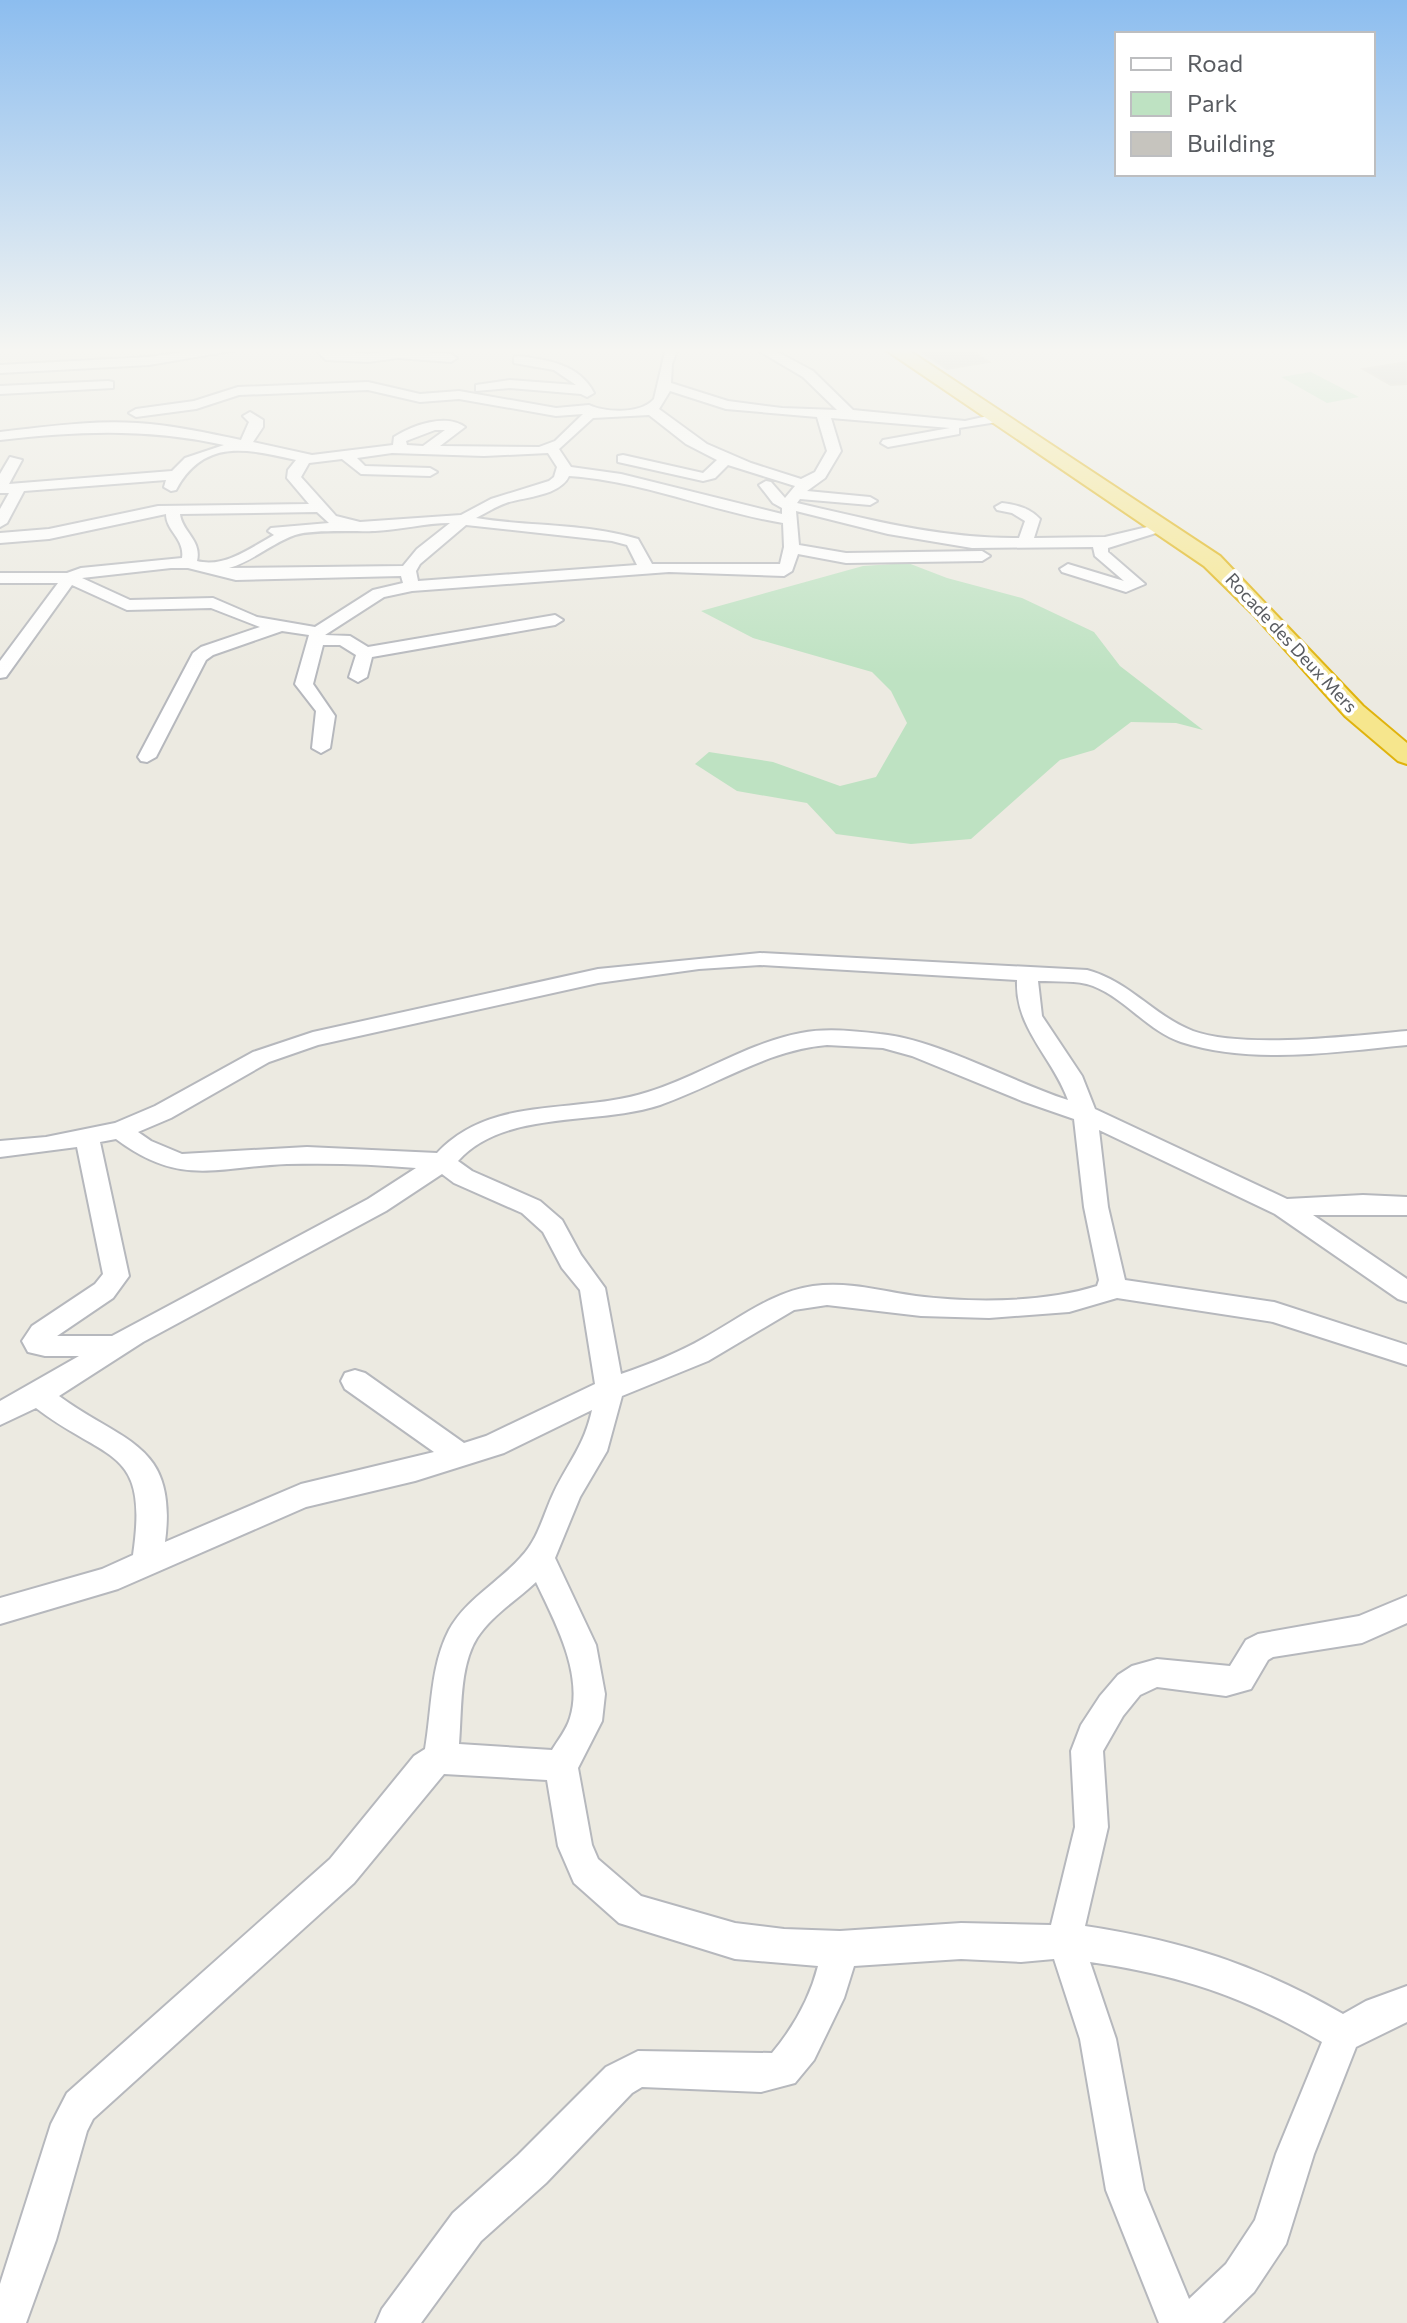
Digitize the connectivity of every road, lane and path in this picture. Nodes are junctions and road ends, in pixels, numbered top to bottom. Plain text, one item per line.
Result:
1 (200, 456) edge
2 (298, 456) edge
3 (327, 456) edge
4 (347, 456) edge
5 (556, 456) edge
6 (724, 456) edge
7 (831, 456) edge
8 (1055, 456) edge
9 (305, 458) junction
10 (727, 458) junction
11 (623, 459) dead end
12 (15, 460) dead end
13 (564, 471) junction
14 (430, 472) dead end
15 (173, 475) junction
16 (766, 485) dead end
17 (0, 488) edge
18 (19, 488) junction
19 (795, 501) junction
20 (870, 501) dead end
21 (1002, 507) dead end
22 (321, 508) junction
23 (166, 510) junction
24 (465, 521) junction
25 (0, 523) edge
26 (344, 524) junction
27 (1094, 528) dead end
28 (1164, 528) junction
29 (888, 529) junction
30 (270, 531) dead end
31 (292, 531) junction
32 (838, 537) junction
33 (0, 538) edge
34 (1110, 541) junction
35 (1028, 542) junction
36 (986, 543) junction
37 (791, 548) junction
38 (891, 558) junction
39 (188, 563) junction
40 (647, 568) junction
41 (1068, 569) dead end
42 (216, 571) junction
43 (0, 578) edge
44 (69, 578) junction
45 (410, 579) junction
46 (223, 606) junction
47 (555, 620) dead end
48 (277, 627) junction
49 (317, 636) junction
50 (365, 653) junction
51 (0, 673) edge
52 (358, 677) dead end
53 (321, 748) dead end
54 (1407, 756) edge
55 (147, 757) dead end
56 (1028, 973) junction
57 (1407, 1038) edge
58 (1085, 1114) junction
59 (120, 1130) junction
60 (87, 1138) junction
61 (0, 1149) edge
62 (443, 1162) junction
63 (1407, 1206) edge
64 (1284, 1208) junction
65 (1112, 1288) junction
66 (1407, 1292) edge
67 (117, 1346) junction
68 (1407, 1355) edge
69 (355, 1381) dead end
70 (610, 1389) junction
71 (38, 1395) junction
72 (0, 1414) edge
73 (461, 1456) junction
74 (540, 1557) junction
75 (147, 1564) junction
76 (1407, 1609) edge
77 (0, 1611) edge
78 (440, 1758) junction
79 (561, 1766) junction
80 (1068, 1941) junction
81 (840, 1949) junction
82 (1407, 2004) edge
83 (1343, 2034) junction
84 (6, 2323) edge
85 (396, 2323) edge
86 (1179, 2323) edge
87 (1193, 2323) edge

1 - 15 street
2 - 9 street
3 - 9 street
4 - 14 street
5 - 13 street
6 - 10 street
7 - 19 street
8 - 28 highway, Rocade des Deux Mers
9 - 22 street
10 - 11 street
10 - 19 street
12 - 17 street
13 - 19 street
13 - 24 street
15 - 18 street
15 - 23 street
16 - 19 street
17 - 18 street
18 - 25 street
19 - 20 street
19 - 32 street
19 - 37 street
21 - 35 street
22 - 23 street
22 - 26 street
23 - 33 street
23 - 39 street
24 - 26 street
24 - 40 street
24 - 45 street
26 - 31 street
27 - 34 street
28 - 34 street
28 - 54 highway, Rocade des Deux Mers
29 - 32 street
29 - 36 street
29 - 38 street
30 - 31 street
31 - 42 street
32 - 37 street
32 - 38 street
34 - 35 street
34 - 41 street
35 - 36 street
36 - 38 street
37 - 40 street
39 - 42 street
39 - 44 street
40 - 45 street
42 - 45 street
42 - 46 street
43 - 44 street
44 - 46 street
44 - 51 street
45 - 49 street
46 - 48 street
47 - 50 street
48 - 49 street
48 - 55 street
49 - 50 street
49 - 53 street
50 - 52 street
56 - 57 street
56 - 58 street
56 - 59 street
58 - 62 street
58 - 64 street
58 - 65 street
59 - 60 street
59 - 62 street
60 - 61 street
60 - 67 street
62 - 67 street
62 - 70 street
63 - 64 street
64 - 66 street
65 - 68 street
65 - 70 street
67 - 71 street
69 - 73 street
70 - 73 street
70 - 74 street
71 - 72 street
71 - 75 street
73 - 75 street
74 - 78 street
74 - 79 street
75 - 77 street
76 - 80 street
78 - 79 street
78 - 84 street
79 - 81 street
80 - 81 street
80 - 83 street
80 - 86 street
81 - 85 street
82 - 83 street
83 - 87 street

